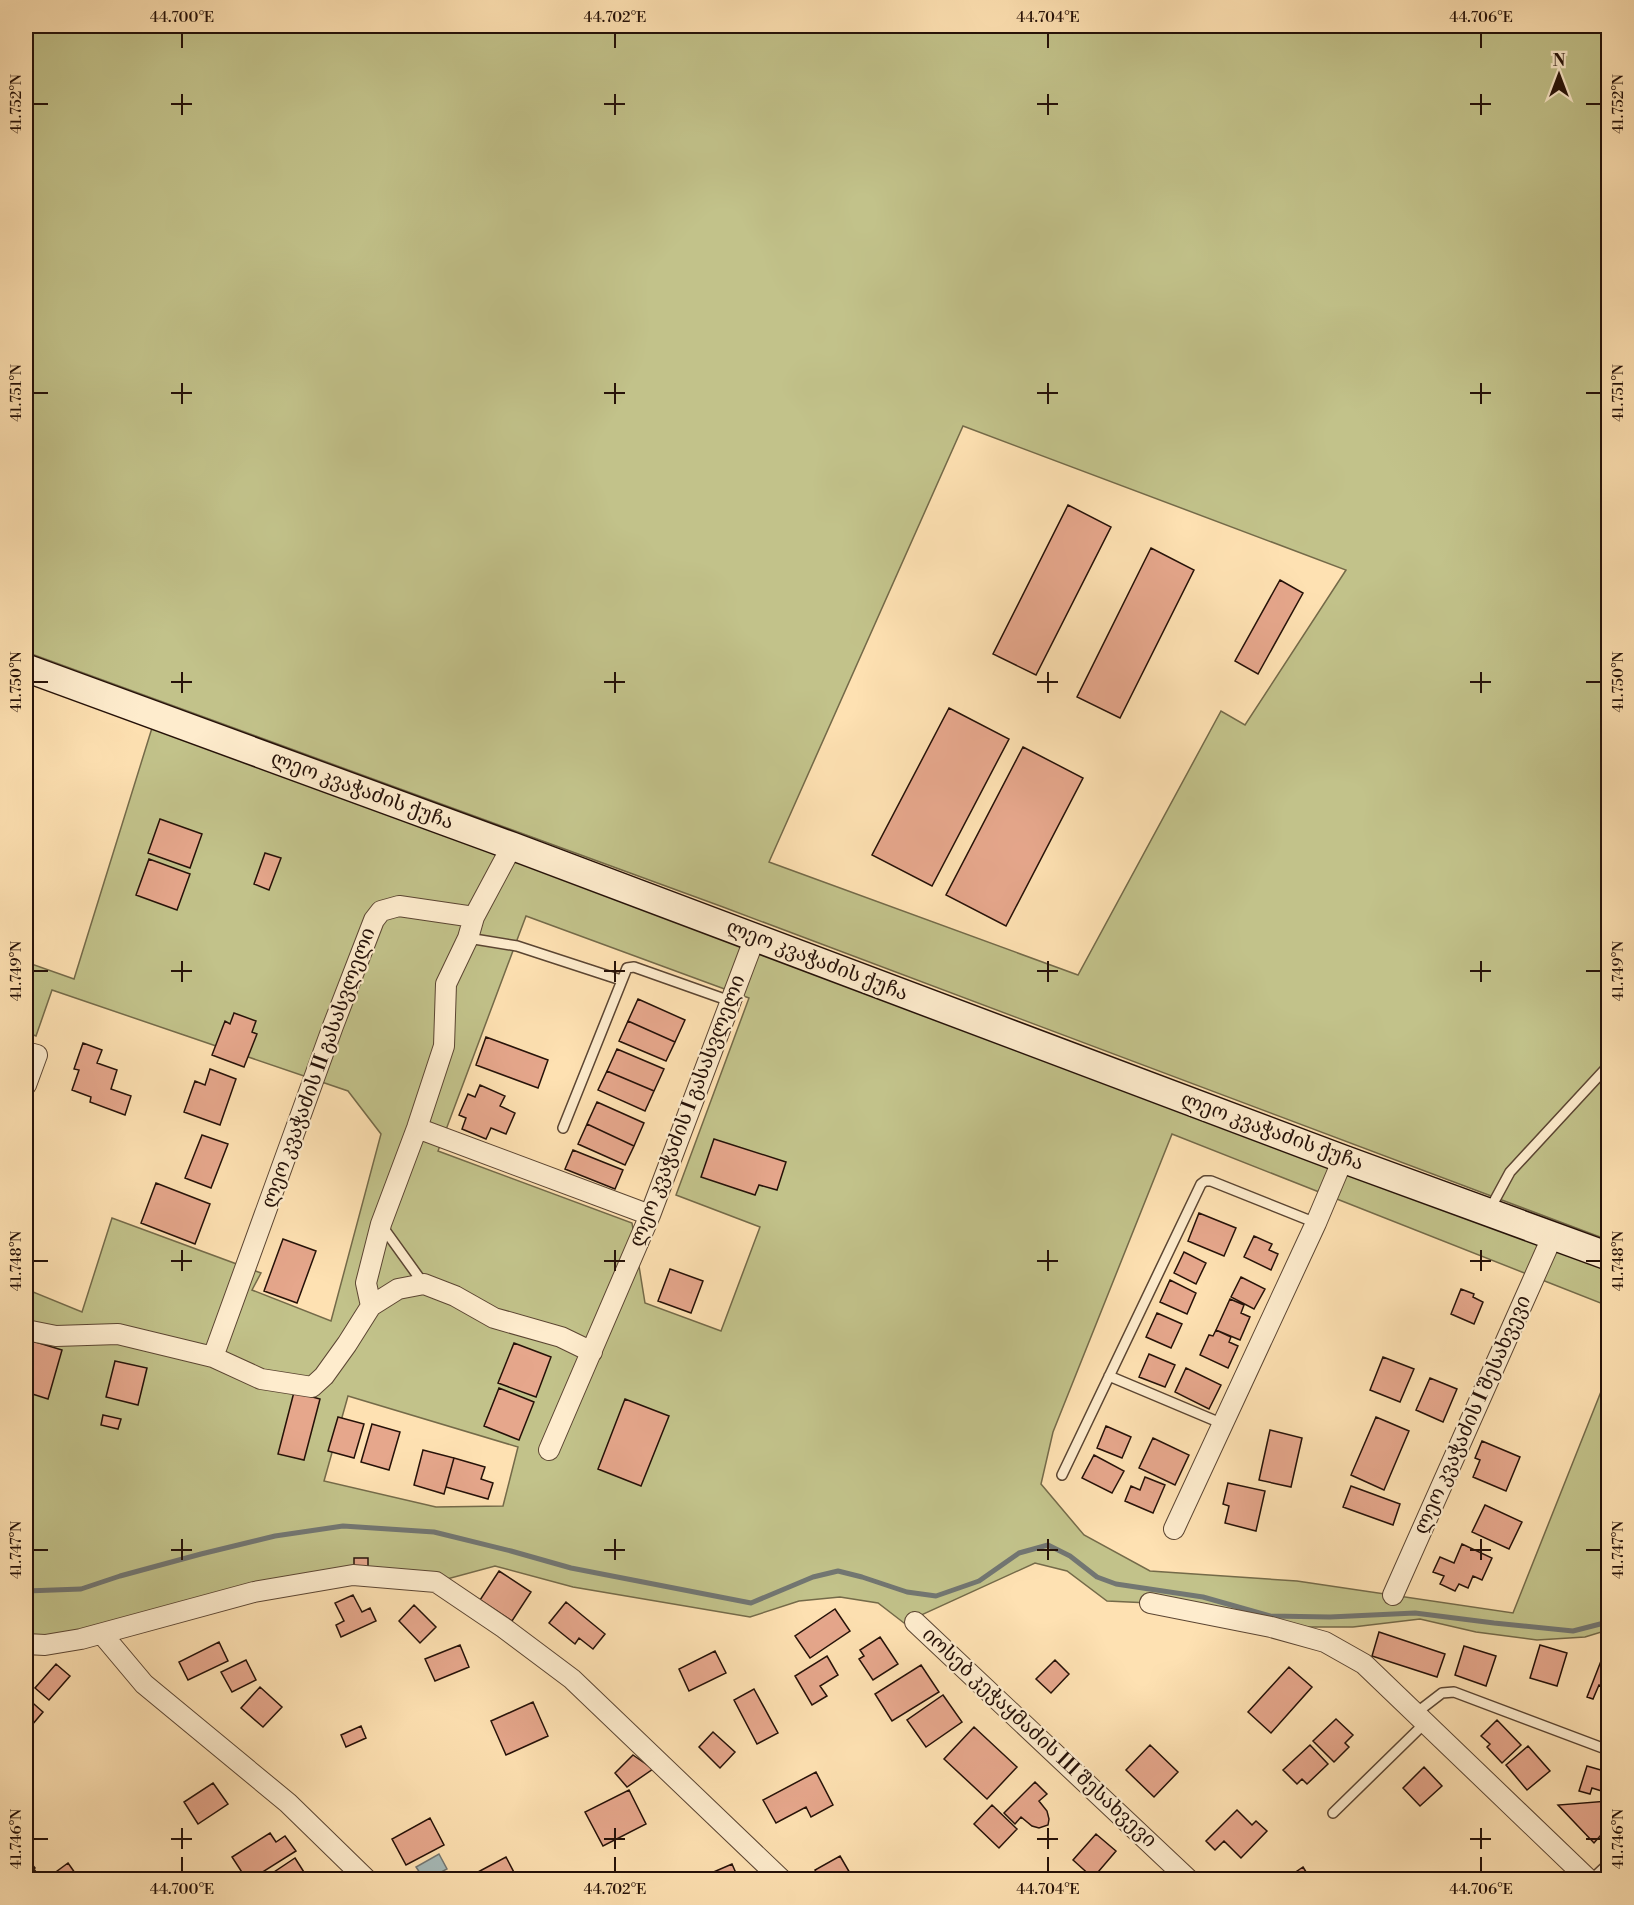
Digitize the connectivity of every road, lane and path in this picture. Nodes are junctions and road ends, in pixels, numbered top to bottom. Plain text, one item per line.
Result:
1 (26, 668) edge
2 (512, 846) junction
3 (474, 917) junction
4 (755, 937) junction
5 (468, 938) junction
6 (621, 980) junction
7 (730, 1001) junction
8 (26, 1052) edge
9 (1608, 1066) edge
10 (26, 1085) edge
11 (417, 1128) junction
12 (563, 1128) dead end
13 (1343, 1158) junction
14 (1488, 1211) junction
15 (650, 1215) junction
16 (1316, 1223) junction
17 (381, 1224) junction
18 (1552, 1235) junction
19 (1608, 1256) edge
20 (424, 1284) junction
21 (371, 1306) junction
22 (26, 1330) edge
23 (592, 1352) junction
24 (213, 1357) junction
25 (1109, 1376) junction
26 (1223, 1424) junction
27 (549, 1450) dead end
28 (1062, 1474) dead end
29 (1174, 1529) dead end
30 (1393, 1595) dead end
31 (1150, 1603) dead end
32 (915, 1622) dead end
33 (102, 1634) junction
34 (26, 1644) edge
35 (1421, 1718) junction
36 (1608, 1750) edge
37 (1333, 1813) dead end
38 (1608, 1864) edge
39 (367, 1880) edge
40 (782, 1880) edge
41 (1189, 1880) edge
42 (1590, 1880) edge

1 - 2 main road, ლეო კვაჭაძის ქუჩა
2 - 3 street
2 - 4 main road, ლეო კვაჭაძის ქუჩა
3 - 5 street
3 - 24 street, ლეო კვაჭაძის II გასასვლელი
4 - 7 street, ლეო კვაჭაძის I გასასვლელი
4 - 13 main road, ლეო კვაჭაძის ქუჩა
5 - 6 lane
5 - 11 street
6 - 7 lane
6 - 12 lane
7 - 15 street, ლეო კვაჭაძის I გასასვლელი
8 - 10 street
9 - 14 lane
11 - 15 street
11 - 17 street
13 - 14 main road, ლეო კვაჭაძის ქუჩა
13 - 16 street
14 - 18 main road, ლეო კვაჭაძის ქუჩა
15 - 23 street, ლეო კვაჭაძის I გასასვლელი
16 - 25 lane
16 - 26 street
17 - 20 lane
17 - 21 street
18 - 19 main road, ლეო კვაჭაძის ქუჩა
18 - 30 street, ლეო კვაჭაძის I შესახვევი
20 - 21 street
20 - 23 street
21 - 24 street
22 - 24 street
23 - 27 street, ლეო კვაჭაძის I გასასვლელი
25 - 26 lane
25 - 28 lane
26 - 29 street
31 - 35 street
32 - 41 street, იოსებ კეჭაყმაძის III შესახვევი
33 - 34 street
33 - 39 street
33 - 40 street
35 - 36 lane
35 - 37 lane
35 - 42 street
38 - 42 lane

